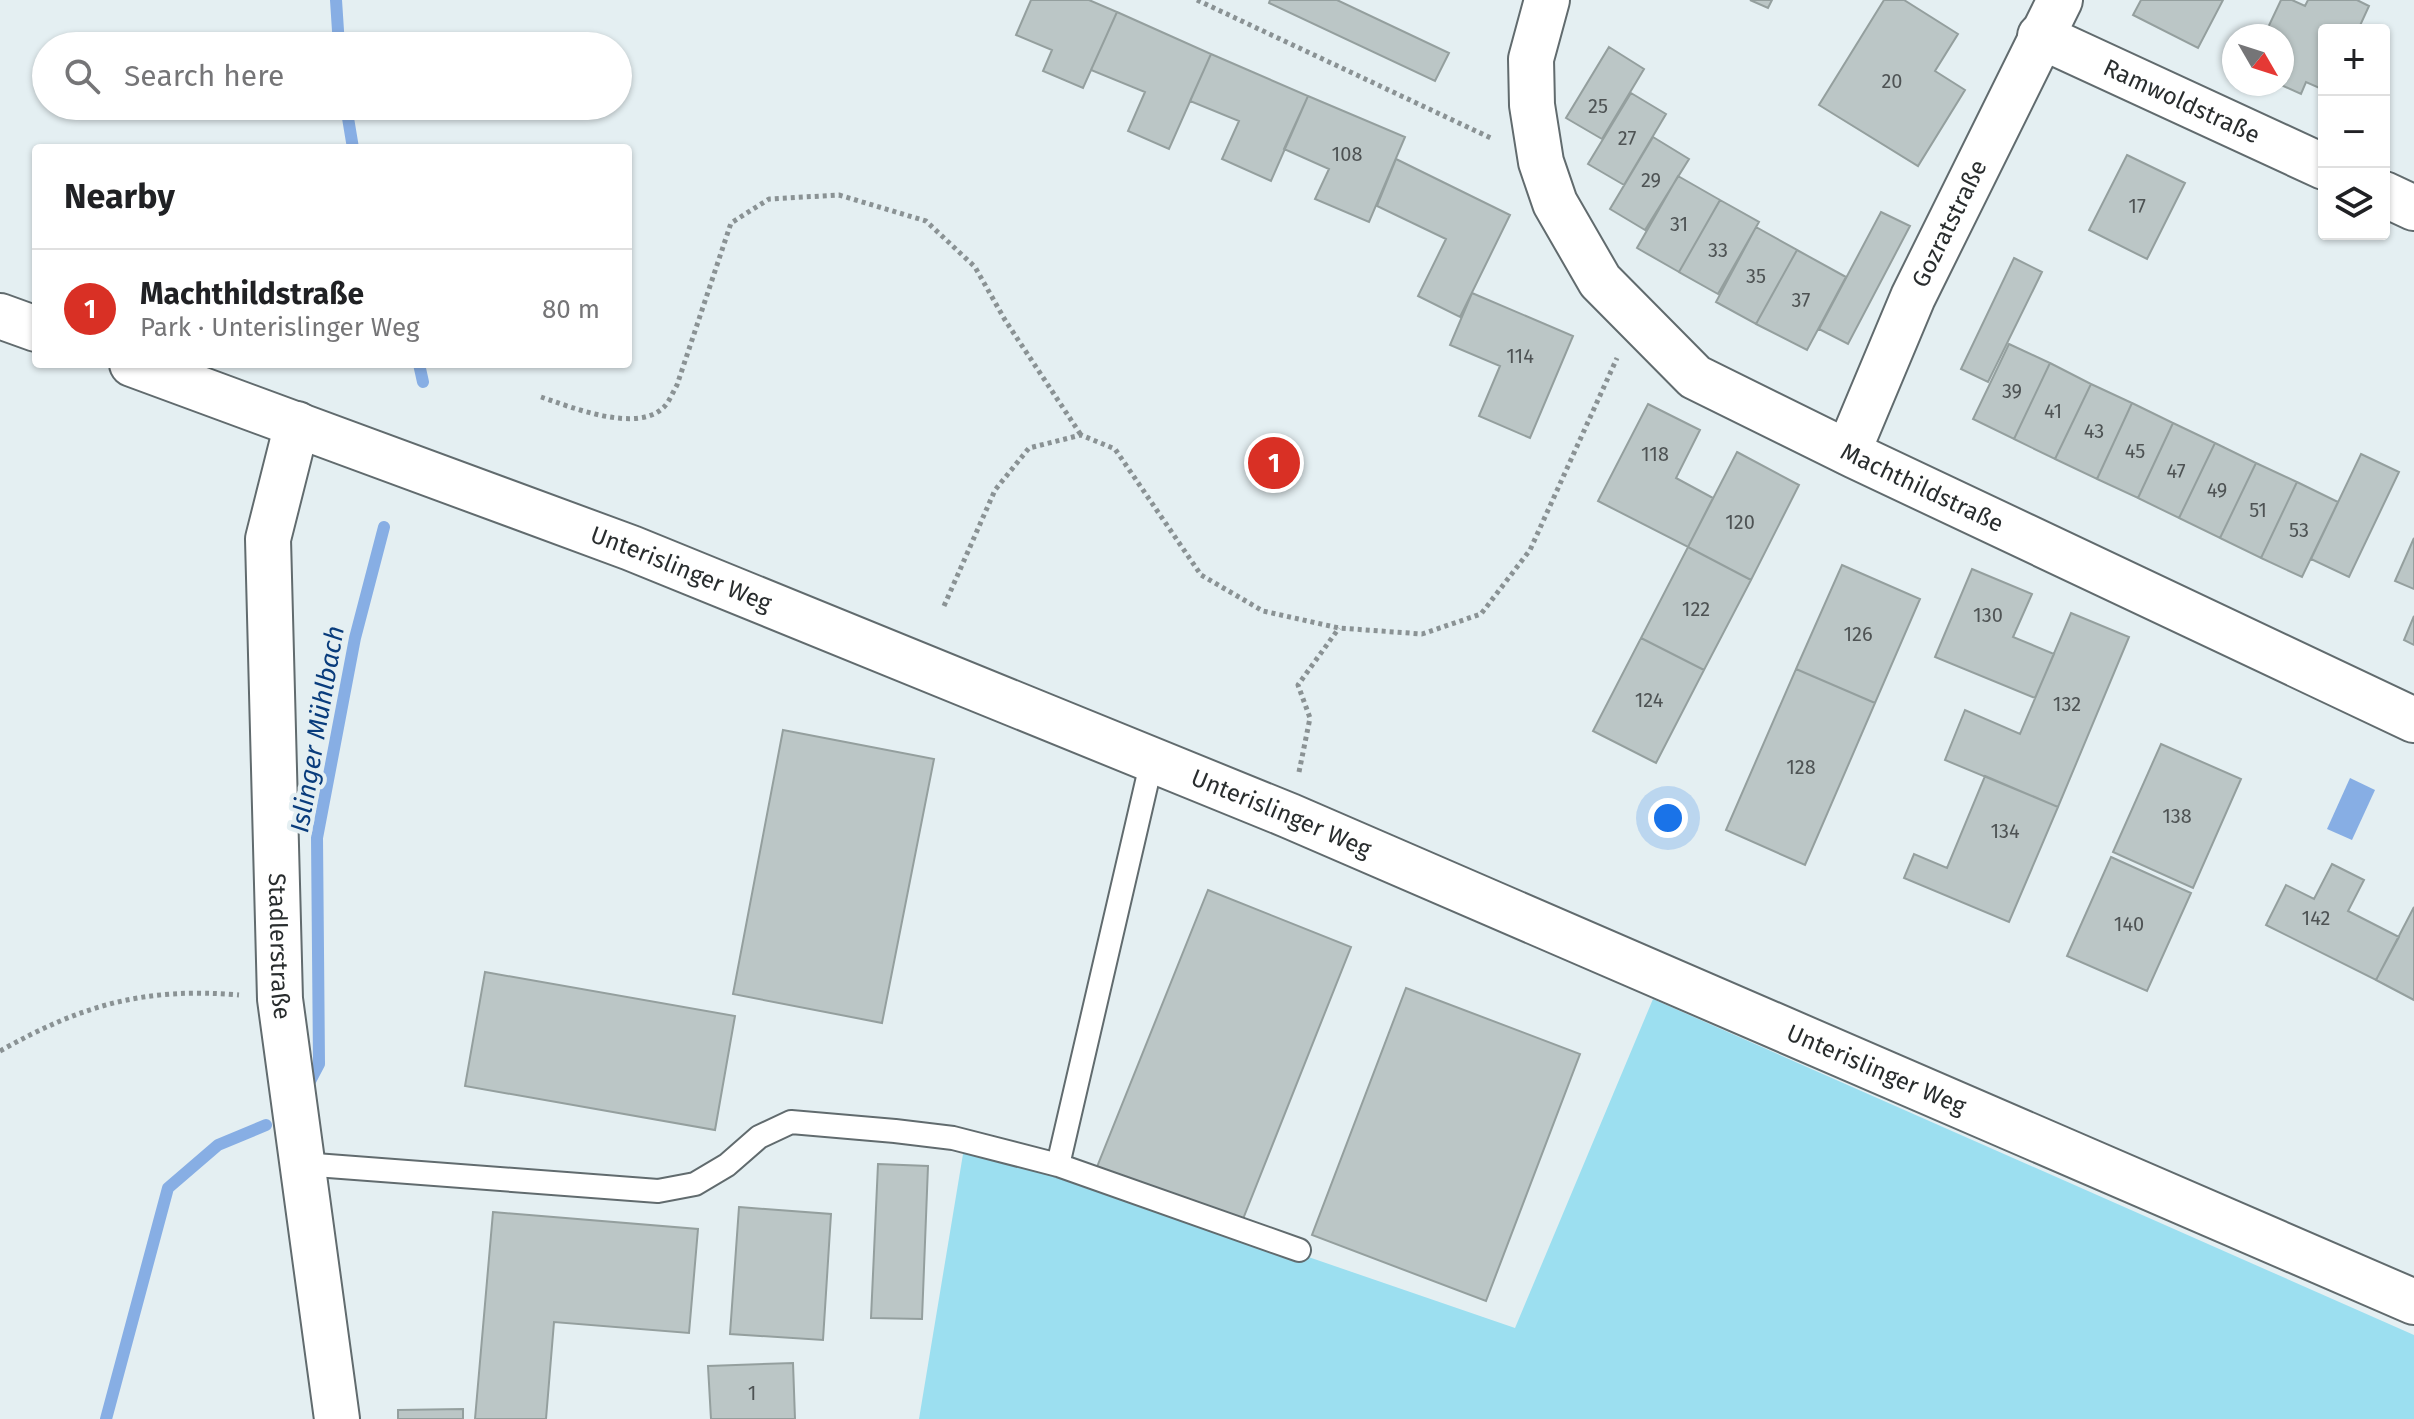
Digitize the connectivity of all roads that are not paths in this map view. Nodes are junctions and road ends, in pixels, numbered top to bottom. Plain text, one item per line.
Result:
1 (1547, 0) edge
2 (2050, 18) edge
3 (2318, 164) edge
4 (2390, 197) edge
5 (2414, 208) edge
6 (0, 316) edge
7 (32, 328) edge
8 (143, 368) edge
9 (297, 424) junction
10 (1848, 452) junction
11 (2414, 720) edge
12 (1152, 760) junction
13 (302, 1164) junction
14 (1058, 1165) junction
15 (1299, 1250) dead end
16 (2414, 1302) edge
17 (337, 1419) edge

1 - 10 street, Machthildstraße
2 - 3 street, Ramwoldstraße
2 - 10 street, Gozratstraße
4 - 5 street
6 - 7 street
8 - 9 street, Unterislinger Weg
9 - 12 street, Unterislinger Weg
9 - 13 street, Stadlerstraße
10 - 11 street, Machthildstraße
12 - 14 lane
12 - 16 street, Unterislinger Weg
13 - 14 lane
13 - 17 street, Stadlerstraße
14 - 15 lane

